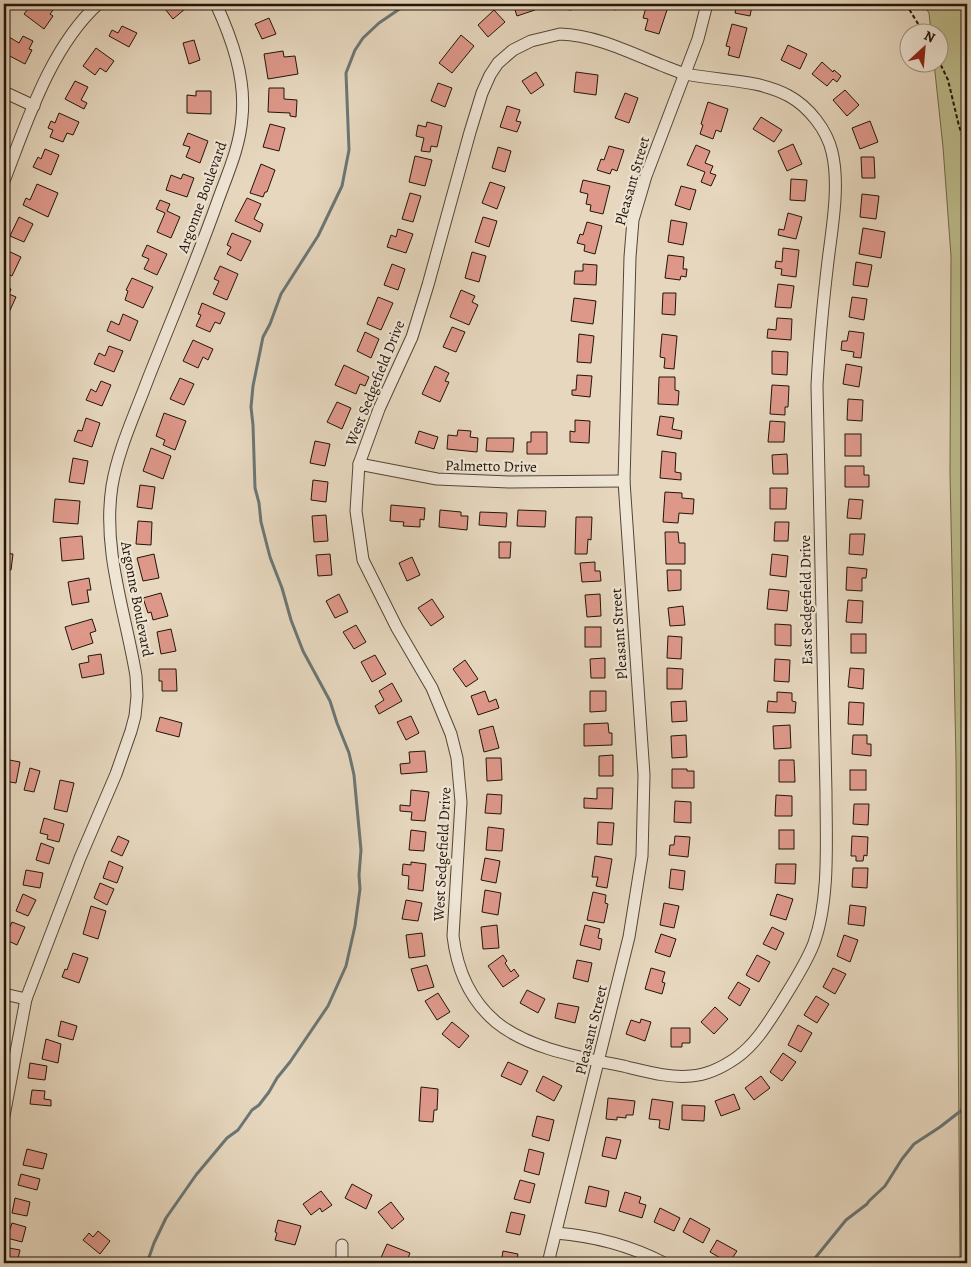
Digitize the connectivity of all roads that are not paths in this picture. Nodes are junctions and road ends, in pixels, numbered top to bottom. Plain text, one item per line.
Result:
1 (98, 4) edge
2 (216, 4) edge
3 (707, 4) edge
4 (685, 74) junction
5 (4, 92) edge
6 (34, 106) junction
7 (4, 182) edge
8 (359, 464) junction
9 (624, 481) junction
10 (4, 994) edge
11 (26, 999) junction
12 (598, 1061) junction
13 (4, 1116) edge
14 (556, 1233) junction
15 (342, 1245) dead end
16 (342, 1263) edge
17 (548, 1263) edge
18 (664, 1263) edge

1 - 6 street
2 - 11 street, Argonne Boulevard
3 - 4 street, Pleasant Street
4 - 8 street, West Sedgefield Drive
4 - 9 street, Pleasant Street
4 - 12 street, East Sedgefield Drive
5 - 6 street
6 - 7 street
8 - 9 street, Palmetto Drive
8 - 12 street, West Sedgefield Drive
9 - 12 street, Pleasant Street
10 - 11 street
11 - 13 street, Argonne Boulevard
12 - 14 street, Pleasant Street
14 - 17 street, Pleasant Street
14 - 18 street
15 - 16 street

